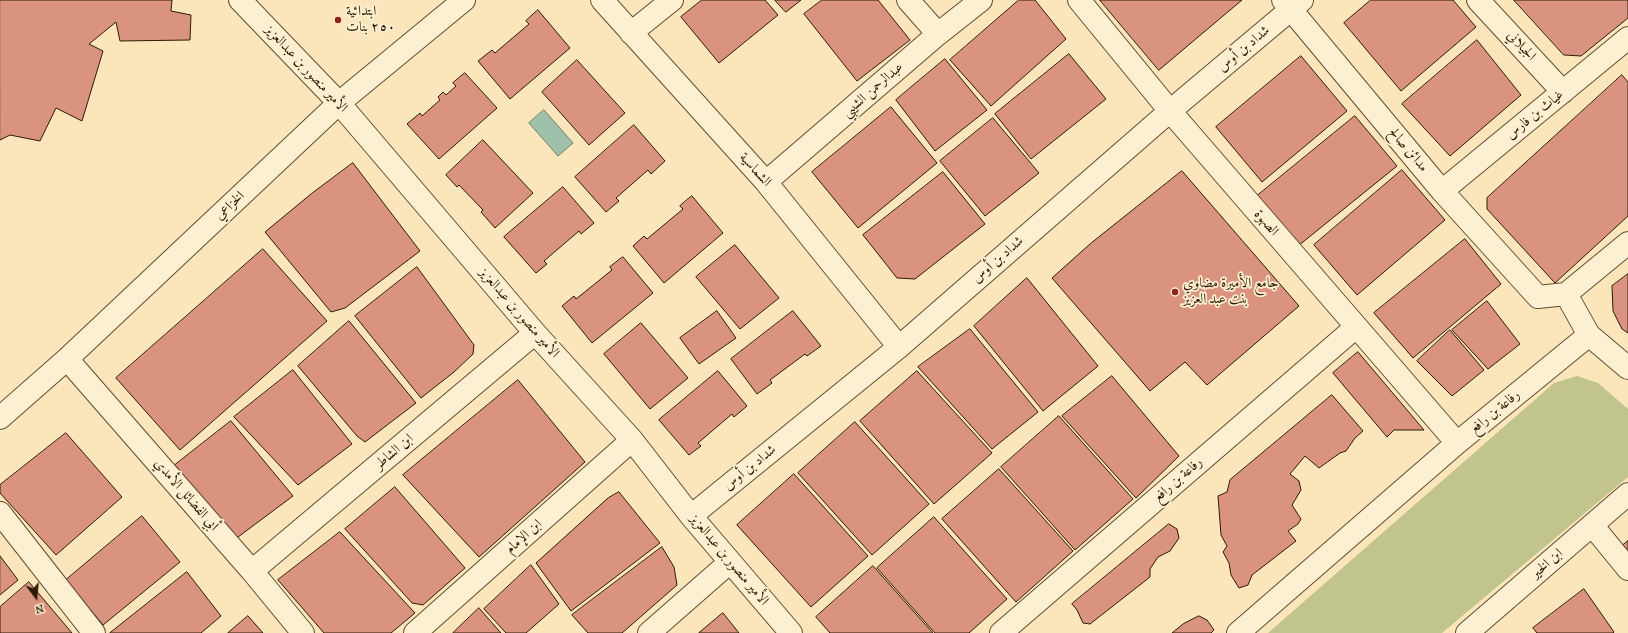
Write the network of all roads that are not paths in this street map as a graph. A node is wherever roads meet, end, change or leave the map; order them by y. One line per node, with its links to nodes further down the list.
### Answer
1 (240, 0): 14 (street, الأمير منصور بن عبدالعزيز)
2 (464, 0): 14 (street, الخزاعي)
3 (602, 0): 10 (street, الشماسية)
4 (672, 0): 10 (street)
5 (908, 0): 11 (street)
6 (981, 0): 11 (street, عبدالرحمن الشيبي)
7 (1079, 0): 15 (street, الصهوة)
8 (1478, 0): 13 (street, الجيلاني)
9 (1292, 3): 15 (street, شداد بن أوس); 17 (street, مدائن صالح)
10 (631, 33): 16 (street, الشماسية)
11 (938, 34): 16 (street, عبدالرحمن الشيبي)
12 (1628, 38): 13 (street, غياث بن فارس)
13 (1563, 92): 17 (street, غياث بن فارس)
14 (339, 104): 21 (street, الأمير منصور بن عبدالعزيز); 24 (street, الخزاعي)
15 (1170, 111): 20 (street, الصهوة); 23 (street, شداد بن أوس)
16 (766, 182): 23 (street, الشماسية)
17 (1442, 190): 19 (street, مدائن صالح)
18 (1628, 243): 19 (street)
19 (1566, 294): 22 (street)
20 (1356, 327): 28 (street, الصهوة); 41 (street, رفاعة بن رافع)
21 (535, 333): 27 (street, الأمير منصور بن عبدالعزيز); 35 (street, ابن الشاطر)
22 (1590, 335): 25 (street); 28 (street, رفاعة بن رافع)
23 (899, 347): 31 (street, شداد بن أوس)
24 (66, 359): 26 (street, الخزاعي); 35 (street, أبي الفضائل الأمدي)
25 (1628, 368)
26 (0, 418)
27 (632, 440): 31 (street, الأمير منصور بن عبدالعزيز); 38 (street, ابن الإمام)
28 (1457, 443): 42 (street, رفاعة بن رافع)
29 (1628, 494): 32 (street, ابن الخير)
30 (0, 513): 36 (street)
31 (691, 516): 33 (street, الأمير منصور بن عبدالعزيز)
32 (1592, 525): 34 (street); 43 (street, ابن الخير)
33 (730, 562): 39 (street); 40 (street, الأمير منصور بن عبدالعزيز)
34 (1628, 569)
35 (252, 571): 37 (street, أبي الفضائل الأمدي)
36 (94, 633)
37 (303, 633)
38 (415, 633)
39 (649, 633)
40 (791, 633)
41 (1001, 633)
42 (1238, 633)
43 (1467, 633)

